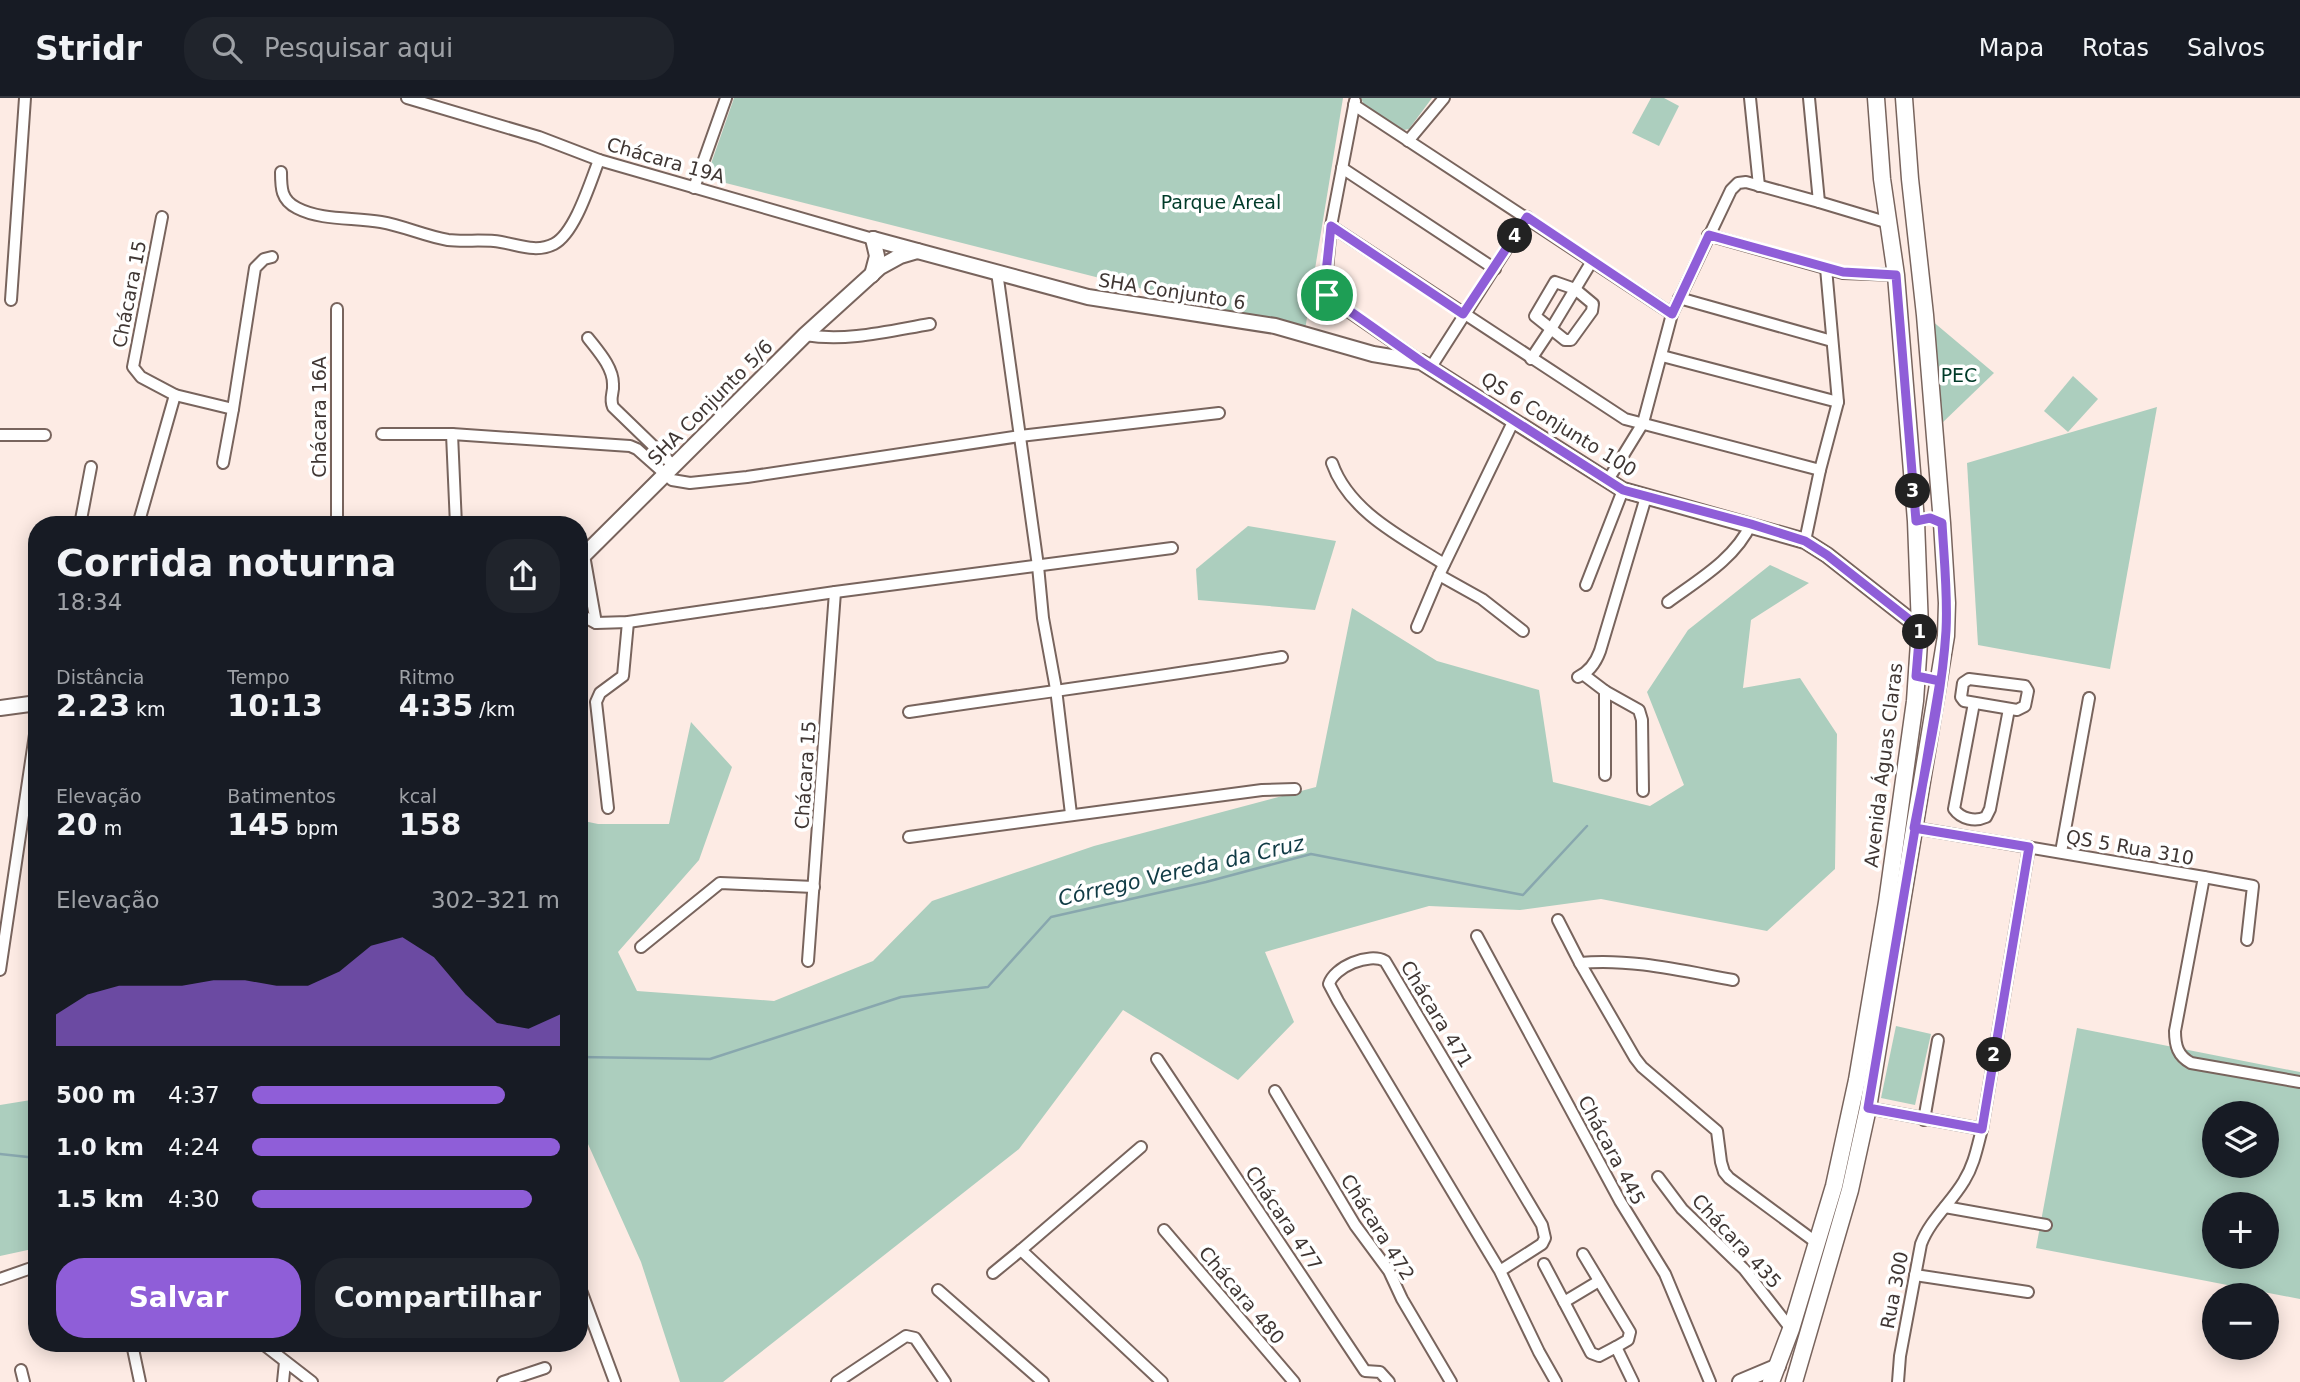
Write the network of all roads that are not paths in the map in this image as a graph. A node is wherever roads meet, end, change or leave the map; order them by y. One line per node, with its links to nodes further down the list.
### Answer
1 (24, 98): 37 (street)
2 (407, 98): 13 (street, Chácara 19A)
3 (726, 98): 19 (street)
4 (1444, 98): 12 (street)
5 (1750, 98): 18 (street)
6 (1809, 98): 20 (street)
7 (1876, 98): 11 (main road, Avenida Águas Claras)
8 (1904, 98): 10 (main road, Avenida Águas Claras)
9 (1354, 102): 12 (street); 14 (street)
10 (1907, 129): 11 (main road); 17 (main road, Avenida Águas Claras)
11 (1879, 130): 16 (main road, Avenida Águas Claras)
12 (1408, 141): 22 (street)
13 (598, 160): 15 (street); 19 (street, Chácara 19A)
14 (1342, 168): 24 (street); 31 (street)
15 (281, 172)
16 (1882, 178): 17 (main road); 23 (main road, Avenida Águas Claras)
17 (1910, 179): 73 (main road, Avenida Águas Claras)
18 (1759, 186): 20 (street); 25 (street)
19 (694, 188): 26 (street, Chácara 19A)
20 (1819, 202): 23 (street)
21 (162, 217): 49 (street, Chácara 15)
22 (1527, 217): 29 (street); 31 (street)
23 (1889, 223): 34 (main road, Avenida Águas Claras)
24 (1331, 226): 39 (street); 48 (street)
25 (1709, 235): 30 (street); 36 (street)
26 (873, 239): 27 (street, Chácara 19A); 33 (street)
27 (917, 251): 32 (street, SHA Conjunto 6); 33 (street, SHA Conjunto 5/6)
28 (272, 257): 51 (street)
29 (1592, 261): 35 (street); 40 (street)
30 (1826, 268): 34 (street); 45 (street)
31 (1495, 269): 39 (street)
32 (997, 272): 48 (street, SHA Conjunto 6); 59 (street)
33 (872, 275): 43 (street, SHA Conjunto 5/6)
34 (1896, 275): 72 (main road, Avenida Águas Claras)
35 (1575, 289): 42 (street); 42 (street); 42 (street)
36 (1679, 298): 40 (street); 45 (street)
37 (11, 299)
38 (337, 309): 70 (street, Chácara 16A)
39 (1463, 314): 47 (street); 48 (street)
40 (1672, 314): 46 (street)
41 (930, 324): 43 (street)
42 (1551, 329): 47 (street)
43 (805, 335): 63 (street, SHA Conjunto 5/6)
44 (588, 338): 63 (street)
45 (1832, 341): 50 (street)
46 (1662, 356): 50 (street); 54 (street)
47 (1531, 359): 54 (street)
48 (1426, 365): 53 (street, QS 6 Conjunto 100)
49 (175, 395): 51 (street, Chácara 15); 69 (street)
50 (1838, 402): 64 (street)
51 (233, 409): 60 (street)
52 (1219, 413): 59 (street)
53 (1514, 421): 65 (street, QS 6 Conjunto 100); 79 (street)
54 (1643, 424): 64 (street); 65 (street)
55 (382, 434): 56 (street)
56 (452, 434): 63 (street); 71 (street)
57 (0, 435): 58 (street)
58 (45, 435)
59 (1020, 436): 63 (street); 78 (street)
60 (223, 463)
61 (1332, 463): 79 (street)
62 (91, 467): 68 (street)
63 (669, 470): 77 (street, SHA Conjunto 5/6)
64 (1820, 470): 75 (street)
65 (1608, 480): 66 (street, QS 6 Conjunto 100)
66 (1623, 490): 67 (street, QS 6 Conjunto 100); 80 (street)
67 (1646, 497): 74 (street, QS 6 Conjunto 100); 95 (street)
68 (82, 516)
69 (141, 516)
70 (337, 516)
71 (456, 516)
72 (1916, 521): 73 (main road); 85 (main road, Avenida Águas Claras)
73 (1942, 523): 93 (main road, Avenida Águas Claras)
74 (1751, 524): 75 (street, QS 6 Conjunto 100); 83 (street)
75 (1805, 541): 85 (street, QS 6 Conjunto 100)
76 (1172, 548): 78 (street)
77 (588, 551)
78 (1038, 566): 82 (street); 94 (street)
79 (1441, 569): 89 (street); 90 (street)
80 (1586, 584)
81 (588, 585): 88 (street)
82 (835, 592): 87 (street); 115 (street, Chácara 15)
83 (1668, 602)
84 (588, 615): 88 (street)
85 (1914, 618): 92 (main road, Avenida Águas Claras)
86 (588, 619): 88 (street)
87 (628, 622): 88 (street); 106 (street)
88 (596, 623)
89 (1417, 627)
90 (1523, 631)
91 (1282, 657): 94 (street)
92 (1916, 676): 93 (main road); 133 (main road, Avenida Águas Claras)
93 (1940, 681): 109 (main road, Avenida Águas Claras)
94 (1056, 689): 101 (street); 107 (street)
95 (1605, 691): 102 (street); 105 (street)
96 (2089, 698): 113 (street)
97 (1974, 703): 100 (street); 100 (street); 108 (street)
98 (28, 704): 99 (street)
99 (0, 708)
100 (2009, 709): 108 (street)
101 (909, 712)
102 (1605, 775)
103 (28, 782): 122 (street)
104 (1295, 789): 107 (street)
105 (1643, 791)
106 (608, 808)
107 (1071, 814): 110 (street)
108 (1972, 819): 111 (street)
109 (1914, 828): 111 (street, QS 5 Rua 310); 128 (main road, Avenida Águas Claras)
110 (909, 837)
111 (1969, 837): 112 (street, QS 5 Rua 310)
112 (2029, 847): 113 (street, QS 5 Rua 310); 130 (street, Rua 300)
113 (2061, 852): 114 (street, QS 5 Rua 310)
114 (2204, 877): 118 (street); 126 (street, QS 5 Rua 310)
115 (814, 887): 119 (street); 120 (street, Chácara 15)
116 (1558, 920): 121 (street)
117 (1478, 936): 174 (street, Chácara 445)
118 (2247, 940)
119 (641, 947)
120 (808, 961)
121 (1580, 963): 123 (street); 137 (street)
122 (0, 970)
123 (1732, 980)
124 (1938, 1040): 129 (street)
125 (1157, 1059): 170 (street, Chácara 477)
126 (2300, 1082)
127 (1275, 1091): 171 (street, Chácara 472)
128 (1868, 1108): 129 (street); 133 (main road, Avenida Águas Claras)
129 (1924, 1120): 130 (street)
130 (1982, 1129): 134 (street, Rua 300)
131 (1141, 1147): 138 (street)
132 (1658, 1177): 151 (street, Chácara 435)
133 (1842, 1188): 137 (main road, Avenida Águas Claras); 177 (main road, Avenida Águas Claras)
134 (1945, 1207): 135 (street); 144 (street, Rua 300)
135 (2046, 1225)
136 (1164, 1230): 169 (street, Chácara 480)
137 (1817, 1243): 151 (main road, Avenida Águas Claras)
138 (1021, 1250): 142 (street); 168 (street)
139 (1583, 1254): 146 (street)
140 (1544, 1264): 149 (street)
141 (28, 1269): 145 (street)
142 (993, 1272)
143 (1500, 1272): 143 (street, Chácara 471); 172 (street, Chácara 471)
144 (1915, 1275): 148 (street); 178 (street, Rua 300)
145 (0, 1279)
146 (1599, 1281): 149 (street); 152 (street)
147 (938, 1290): 167 (street)
148 (2028, 1292)
149 (1564, 1302): 152 (street)
150 (588, 1309): 164 (street)
151 (1791, 1329): 156 (main road, Avenida Águas Claras)
152 (1616, 1347): 173 (street)
153 (133, 1352): 160 (street)
154 (276, 1352): 155 (street)
155 (285, 1362): 161 (street); 162 (street)
156 (1778, 1366): 175 (street); 176 (main road, Avenida Águas Claras); 177 (main road)
157 (545, 1368): 163 (street)
158 (21, 1370): 159 (street)
159 (24, 1382)
160 (139, 1382)
161 (284, 1382)
162 (312, 1382)
163 (503, 1382)
164 (615, 1382)
165 (837, 1382): 166 (street)
166 (945, 1382)
167 (1043, 1382)
168 (1162, 1382)
169 (1294, 1382)
170 (1389, 1382)
171 (1451, 1382)
172 (1556, 1382)
173 (1633, 1382)
174 (1710, 1382)
175 (1740, 1382)
176 (1771, 1382)
177 (1793, 1382)
178 (1898, 1382)

